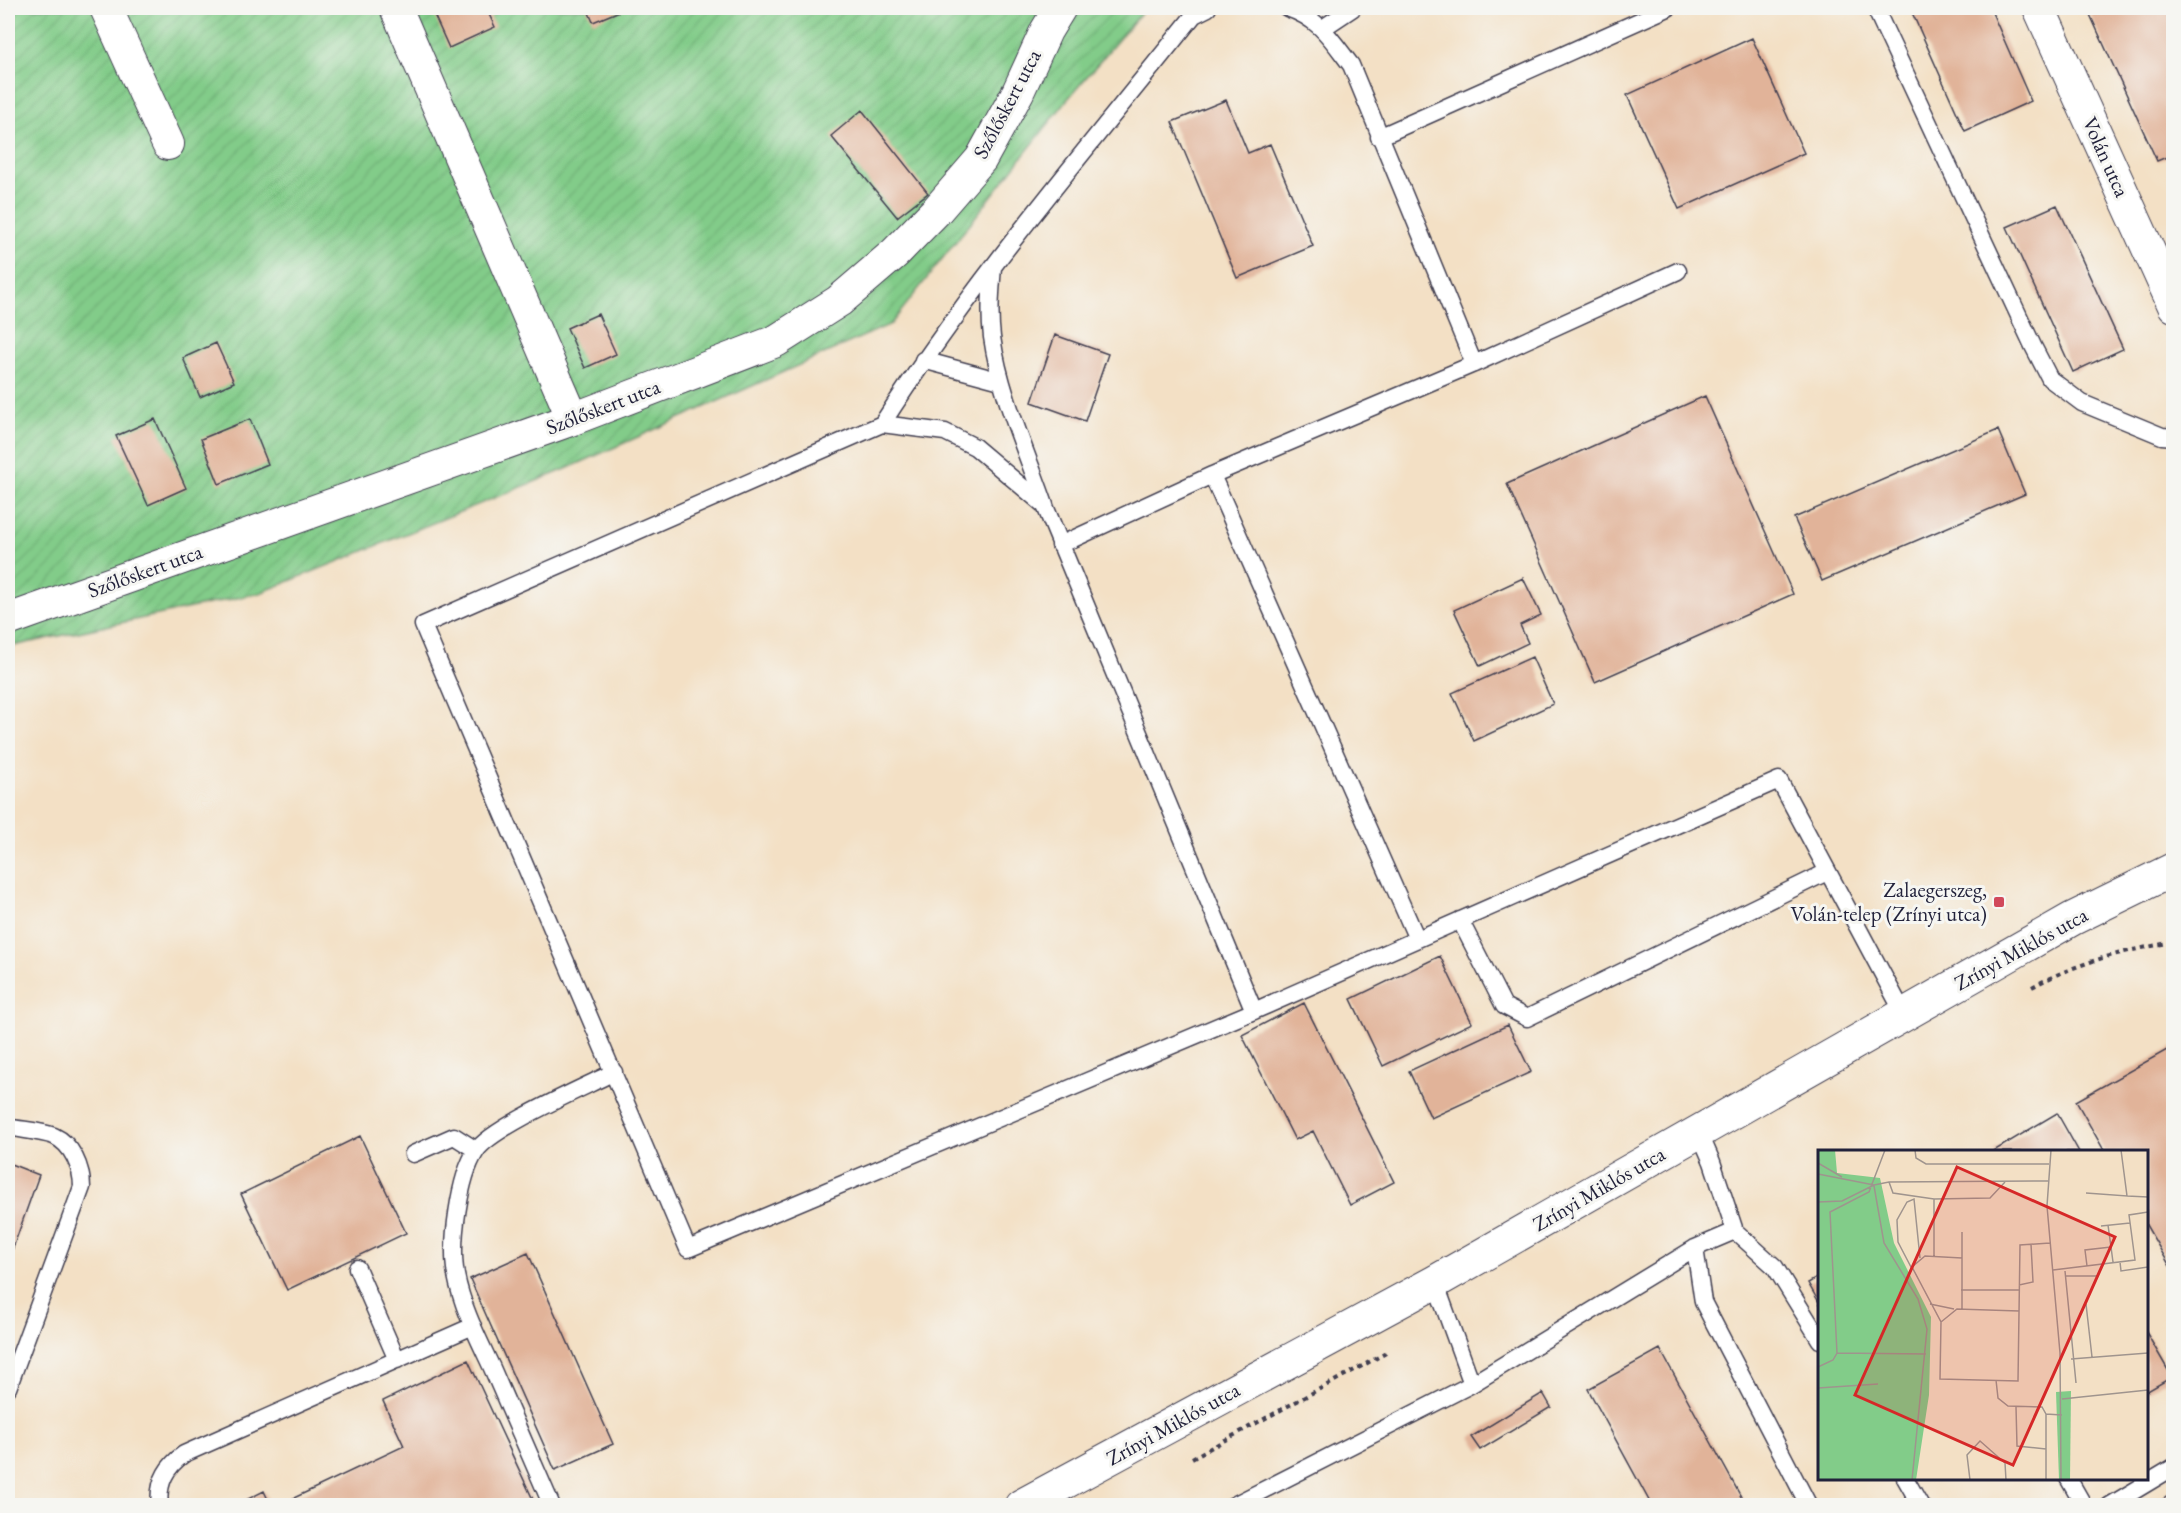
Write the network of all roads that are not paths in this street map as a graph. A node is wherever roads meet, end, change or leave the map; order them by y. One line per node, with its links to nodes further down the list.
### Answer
1 (106, 8): 12 (street)
2 (396, 8): 19 (street)
3 (1060, 8): 19 (street, Szőlőskert utca)
4 (1287, 8): 10 (lane)
5 (1353, 8): 10 (lane)
6 (1668, 8): 11 (lane)
7 (1875, 8): 21 (lane)
8 (2039, 8): 15 (street, Volán utca)
9 (1201, 10): 13 (lane)
10 (1323, 28): 11 (lane)
11 (1379, 137): 17 (lane)
12 (168, 144)
13 (993, 266): 16 (lane); 18 (lane)
14 (1678, 271): 17 (lane)
15 (2174, 306)
16 (923, 360): 18 (lane); 20 (lane)
17 (1474, 364): 22 (lane)
18 (1001, 381): 23 (lane)
19 (573, 419): 25 (street, Szőlőskert utca)
20 (882, 424): 23 (lane); 32 (lane)
21 (2174, 437)
22 (1212, 475): 24 (lane); 29 (lane)
23 (1046, 506): 24 (lane)
24 (1060, 545): 30 (lane)
25 (8, 620)
26 (2174, 869): 31 (main road, Zrínyi Miklós utca)
27 (1827, 872): 28 (lane); 28 (lane); 31 (lane)
28 (1460, 920): 29 (lane)
29 (1417, 939): 30 (lane)
30 (1254, 1011): 32 (lane)
31 (1905, 1014): 34 (main road, Zrínyi Miklós utca)
32 (614, 1072): 35 (lane)
33 (8, 1127): 45 (lane)
34 (1699, 1132): 37 (lane); 40 (main road, Zrínyi Miklós utca)
35 (476, 1150): 36 (lane); 41 (lane)
36 (413, 1154)
37 (1735, 1231): 38 (lane); 42 (lane)
38 (1695, 1248): 44 (lane); 53 (lane)
39 (357, 1268): 43 (lane)
40 (1435, 1282): 44 (lane); 51 (main road, Zrínyi Miklós utca)
41 (473, 1326): 43 (lane); 50 (lane)
42 (1818, 1337)
43 (397, 1360): 49 (lane)
44 (1472, 1384): 52 (lane)
45 (8, 1388)
46 (2174, 1467): 56 (lane)
47 (1906, 1480): 54 (lane)
48 (2069, 1480): 55 (lane)
49 (160, 1506)
50 (552, 1506)
51 (1021, 1506)
52 (1232, 1506)
53 (1809, 1506)
54 (1921, 1506)
55 (2084, 1506)
56 (2109, 1506)

